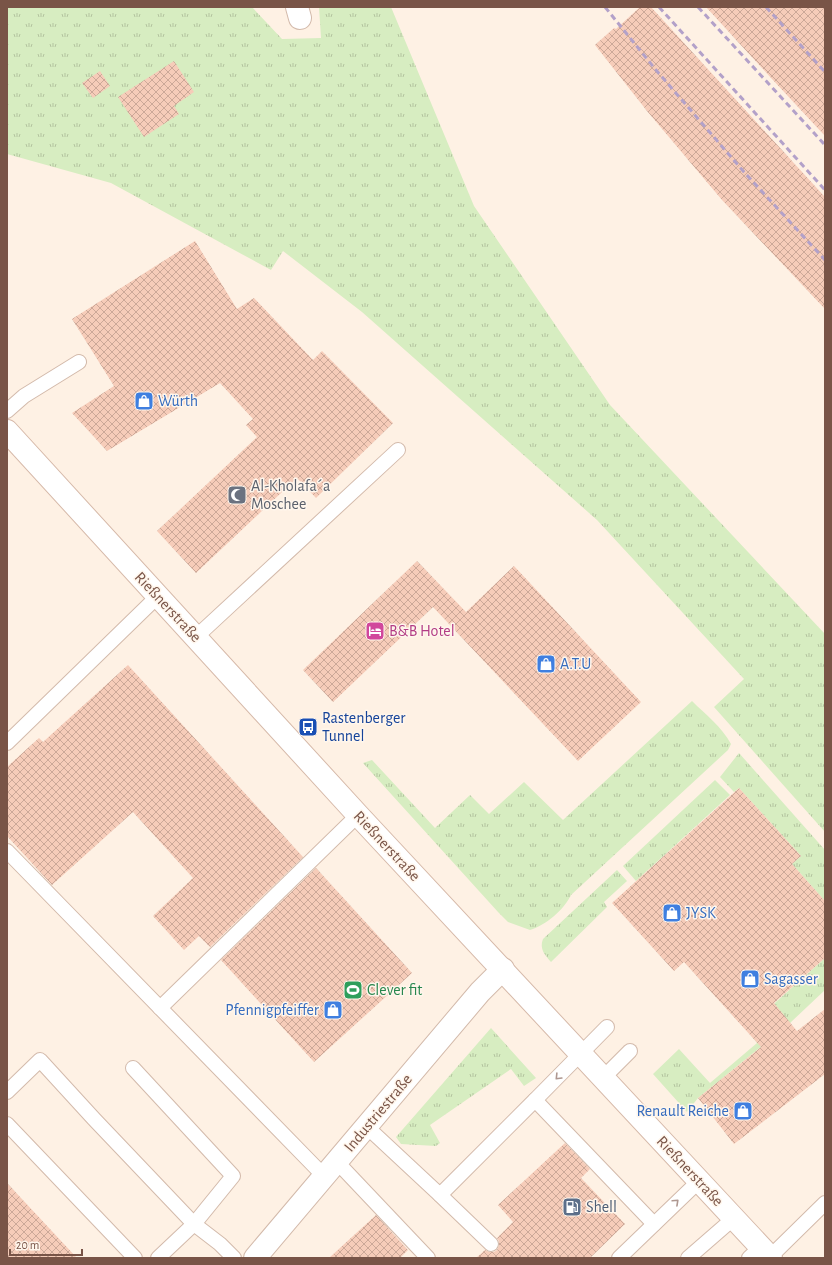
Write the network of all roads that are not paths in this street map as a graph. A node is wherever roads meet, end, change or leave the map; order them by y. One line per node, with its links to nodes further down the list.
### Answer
1 (79, 362): 2 (lane)
2 (7, 411)
3 (7, 431): 5 (street, Rießnerstraße)
4 (398, 450): 6 (lane)
5 (158, 596): 6 (street, Rießnerstraße); 7 (lane)
6 (196, 637): 8 (street, Rießnerstraße)
7 (7, 743)
8 (358, 815): 10 (street, Rießnerstraße); 11 (lane)
9 (7, 851): 11 (lane)
10 (503, 969): 14 (street, Rießnerstraße); 20 (street, Industriestraße)
11 (160, 1008): 21 (lane)
12 (607, 1027): 14 (lane)
13 (630, 1051): 16 (lane)
14 (580, 1053): 16 (street, Rießnerstraße); 18 (lane, one-way to 18)
15 (132, 1068): 26 (lane)
16 (603, 1078): 22 (street, Rießnerstraße)
17 (7, 1092): 26 (lane)
18 (535, 1100): 23 (lane); 27 (lane)
19 (7, 1124): 31 (lane)
20 (367, 1127): 21 (street, Industriestraße); 23 (lane)
21 (330, 1169): 29 (street, Industriestraße); 34 (lane)
22 (699, 1181): 25 (street, Rießnerstraße); 27 (lane, one-way to 22)
23 (440, 1195): 28 (lane)
24 (825, 1203): 30 (lane)
25 (734, 1218): 30 (street, Rießnerstraße); 36 (lane)
26 (194, 1224): 32 (lane); 33 (lane)
27 (654, 1224): 35 (lane)
28 (491, 1244)
29 (263, 1255)
30 (763, 1255)
31 (135, 1258)
32 (158, 1258)
33 (234, 1258)
34 (428, 1258)
35 (619, 1258)
36 (688, 1258)

